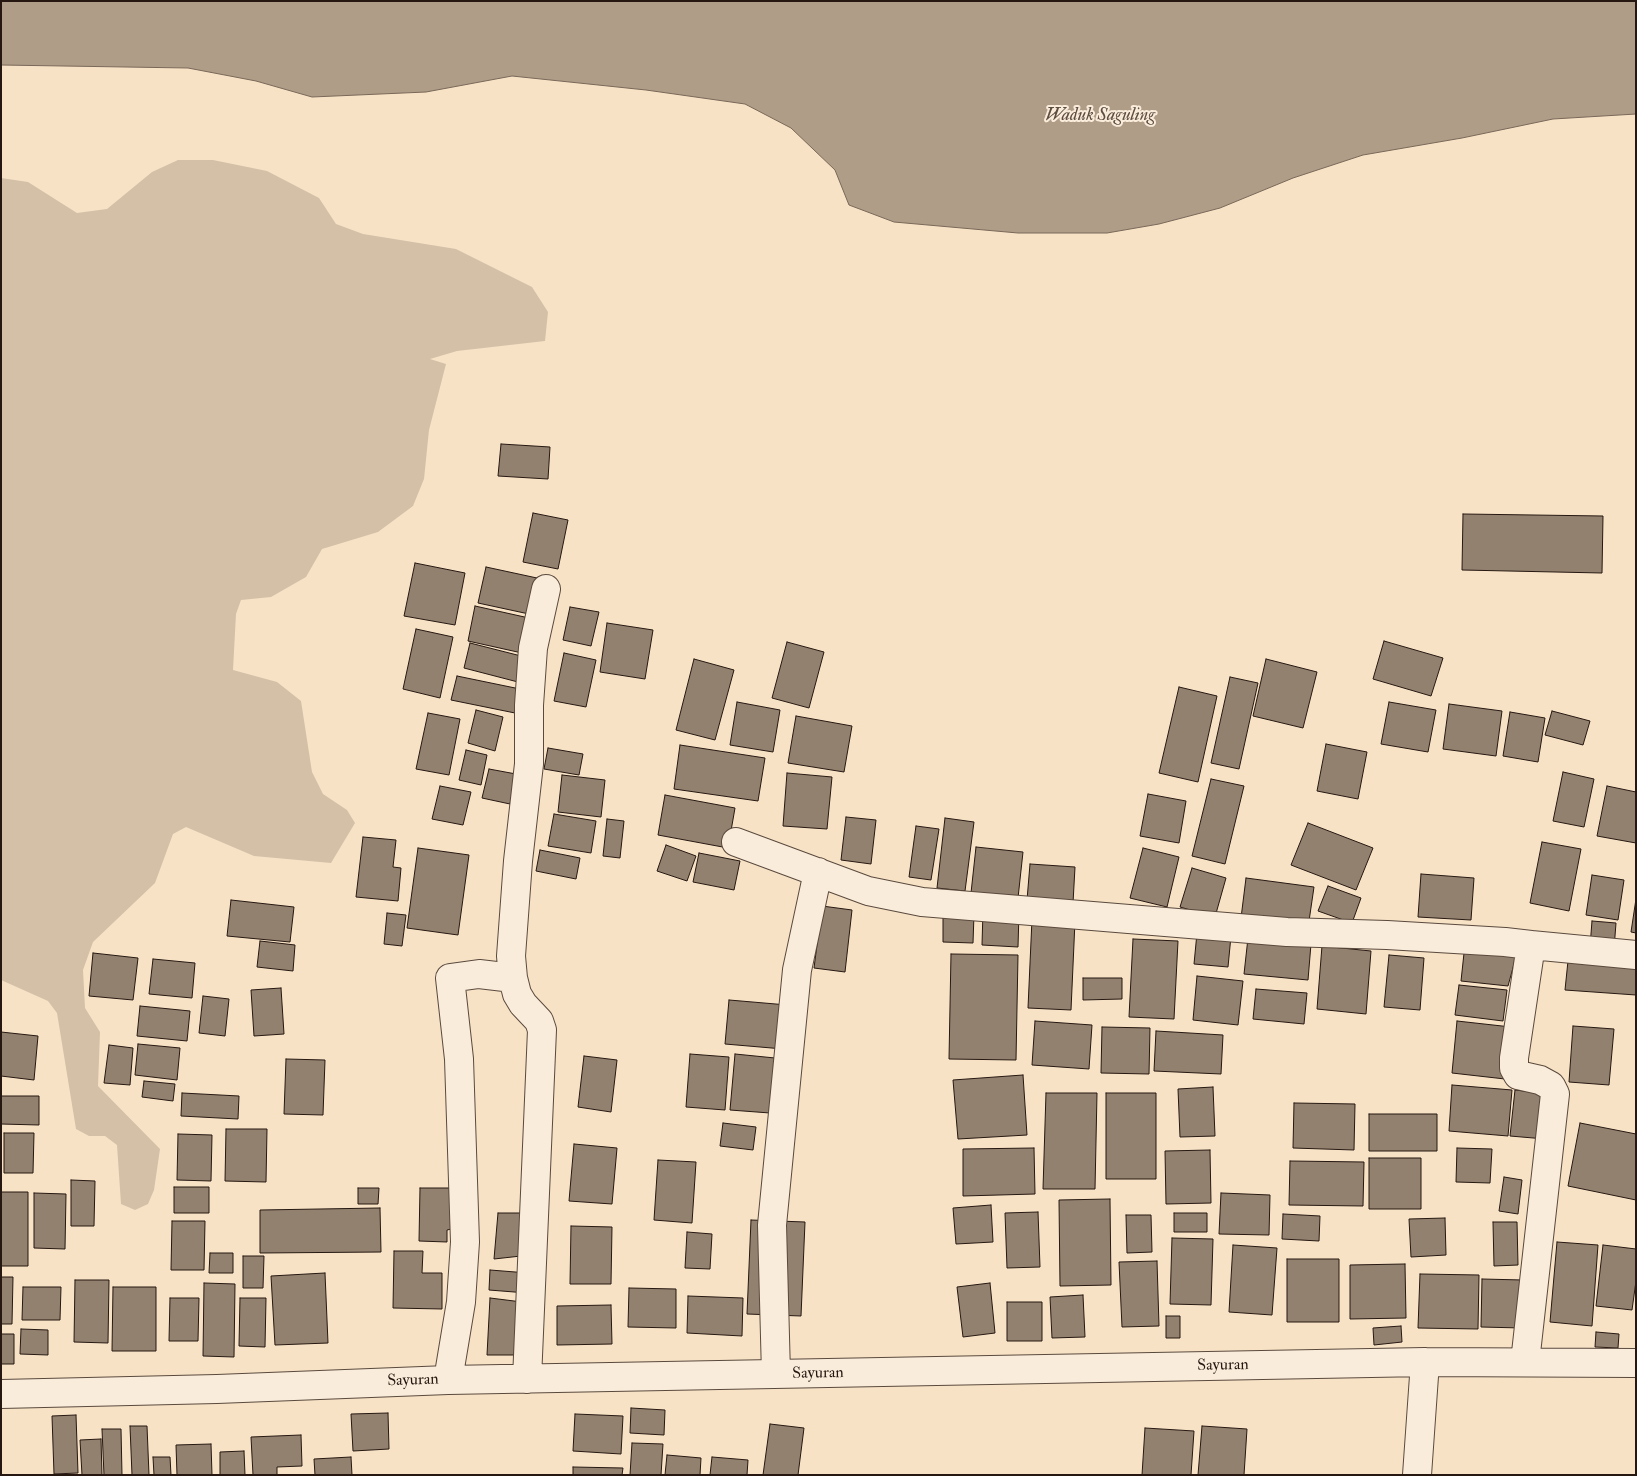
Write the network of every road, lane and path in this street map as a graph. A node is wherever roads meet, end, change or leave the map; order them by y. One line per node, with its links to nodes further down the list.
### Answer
1 (546, 589): 6 (street)
2 (736, 842): 3 (street)
3 (818, 872): 4 (street); 10 (street)
4 (1531, 945): 5 (street); 8 (street)
5 (1636, 955)
6 (513, 978): 11 (street); 12 (street)
7 (1426, 1362): 8 (street, Sayuran); 10 (street, Sayuran); 14 (street)
8 (1525, 1362): 9 (street, Sayuran)
9 (1636, 1363)
10 (776, 1374): 11 (street, Sayuran)
11 (527, 1379): 12 (street, Sayuran)
12 (448, 1380): 13 (street, Sayuran)
13 (1, 1394)
14 (1417, 1475)

